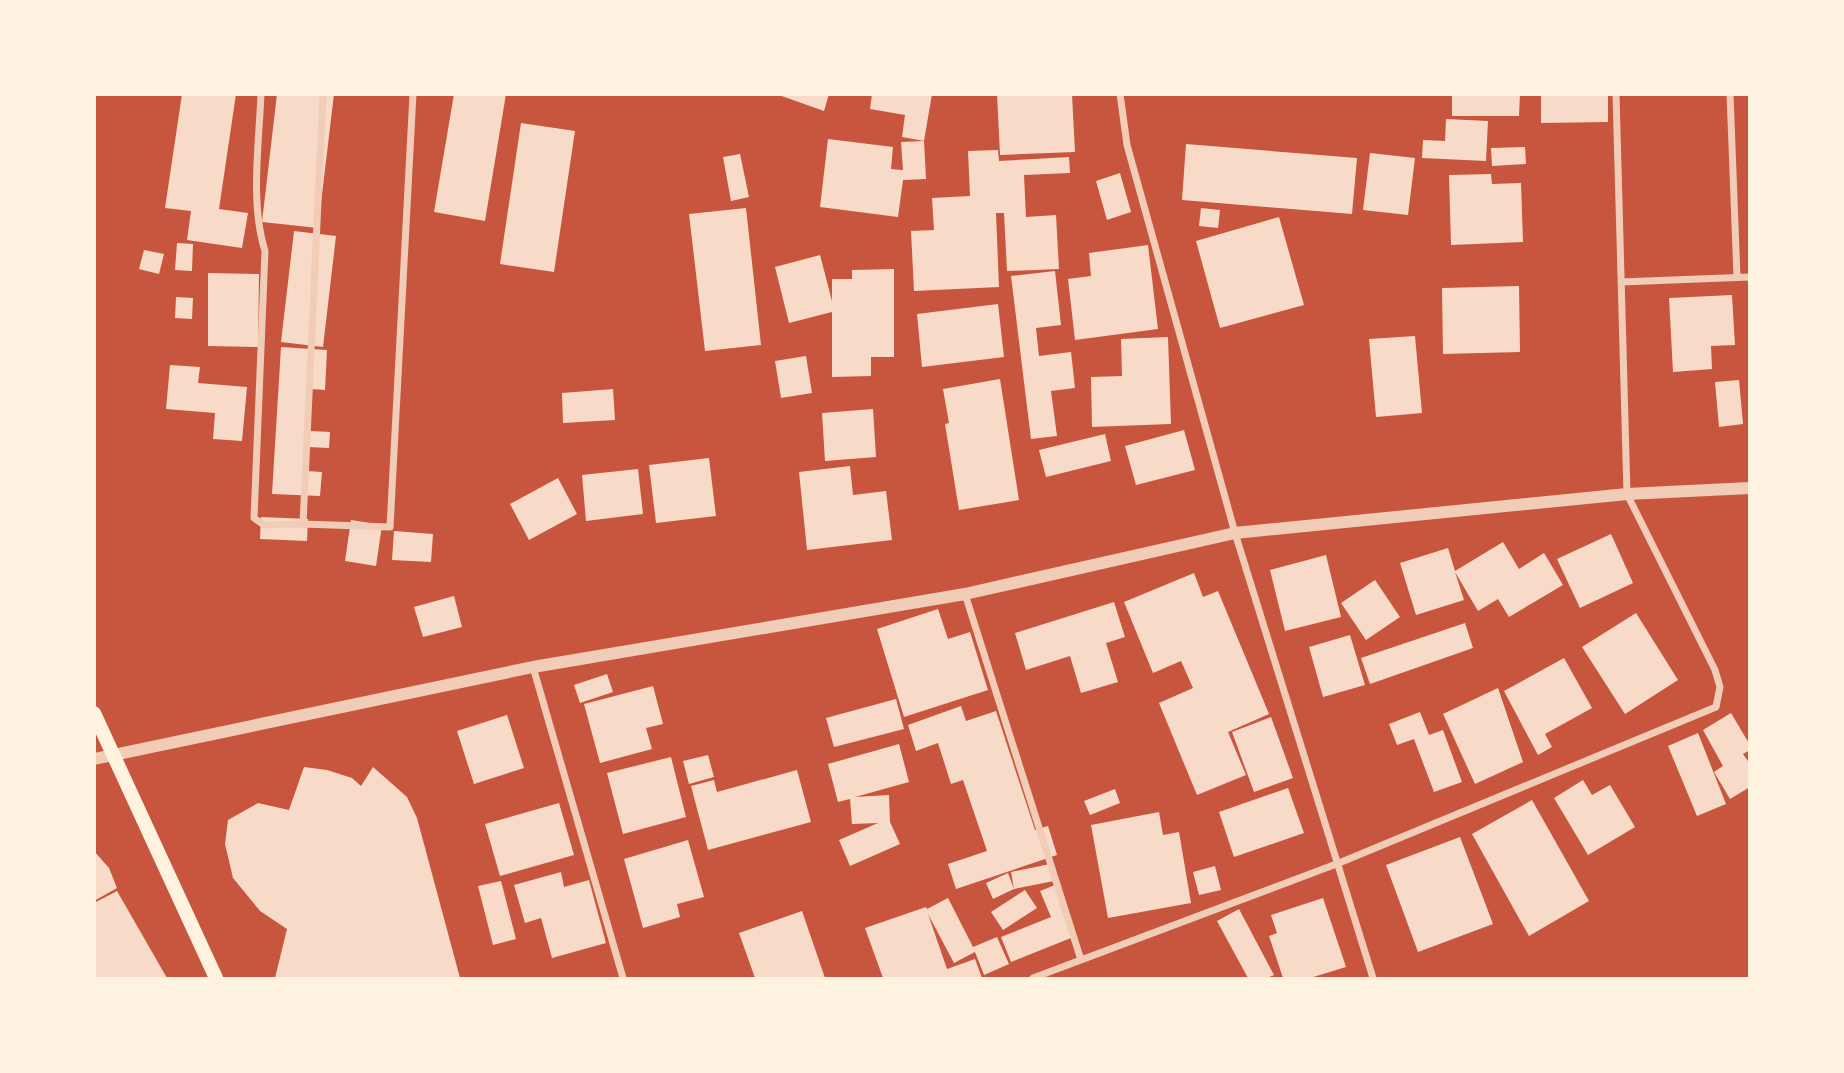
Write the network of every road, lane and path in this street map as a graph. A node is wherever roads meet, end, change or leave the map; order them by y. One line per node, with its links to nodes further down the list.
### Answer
1 (261, 94): 12 (street)
2 (323, 94): 12 (street)
3 (413, 94): 12 (street)
4 (1120, 94): 13 (street)
5 (1616, 94): 9 (street)
6 (1730, 94): 8 (street)
7 (1749, 277): 8 (street)
8 (1737, 278): 9 (street)
9 (1621, 282): 11 (street)
10 (1749, 488): 11 (street)
11 (1627, 494): 13 (street); 19 (street)
12 (303, 524)
13 (1235, 533): 14 (street); 19 (street)
14 (965, 594): 15 (street); 20 (street)
15 (533, 667): 17 (street); 22 (street)
16 (94, 713): 17 (main road)
17 (112, 754): 18 (street); 21 (main road)
18 (94, 759)
19 (1339, 863): 20 (street); 24 (street)
20 (1082, 960): 23 (street)
21 (216, 978)
22 (622, 978)
23 (1032, 978)
24 (1373, 978)

